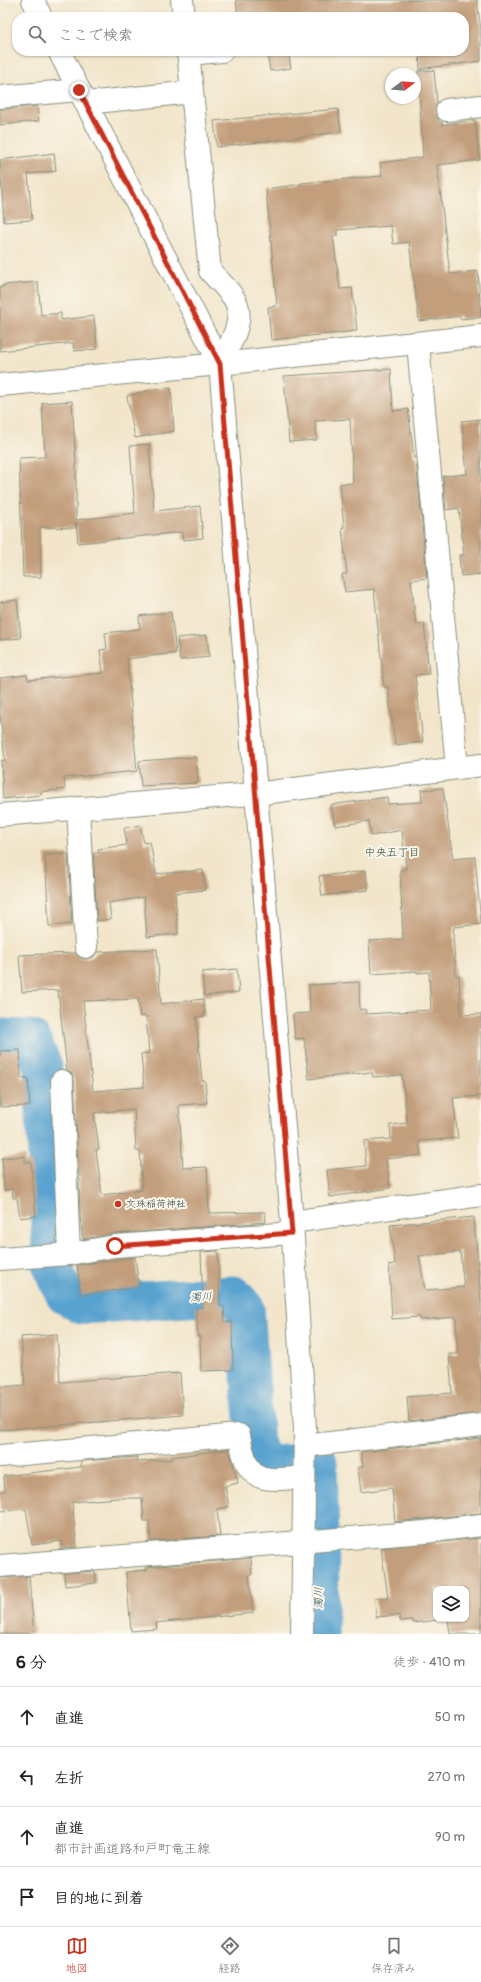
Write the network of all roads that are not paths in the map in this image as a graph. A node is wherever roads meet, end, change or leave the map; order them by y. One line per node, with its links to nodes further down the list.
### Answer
1 (33, 0): 3 (street)
2 (182, 0): 4 (street)
3 (39, 12)
4 (183, 12)
5 (62, 56): 8 (street)
6 (188, 56): 7 (street)
7 (192, 92): 8 (street); 14 (street)
8 (82, 96): 9 (street); 14 (street)
9 (0, 97)
10 (481, 106): 11 (street)
11 (447, 110)
12 (481, 336): 13 (street)
13 (418, 344): 14 (street); 17 (street)
14 (220, 364): 15 (street); 18 (street)
15 (0, 385)
16 (481, 765): 17 (street)
17 (457, 768): 18 (street)
18 (256, 794): 19 (street); 24 (street)
19 (78, 808): 20 (street); 21 (street)
20 (0, 815)
21 (86, 947)
22 (62, 1081): 25 (street)
23 (481, 1195): 24 (street)
24 (292, 1227): 25 (street); 28 (street)
25 (68, 1254): 26 (street)
26 (0, 1259)
27 (481, 1425): 28 (street)
28 (305, 1447): 30 (street)
29 (0, 1456): 30 (street)
30 (304, 1476): 32 (street)
31 (481, 1525): 32 (street)
32 (302, 1542): 33 (street); 34 (street)
33 (0, 1566)
34 (302, 1634)

